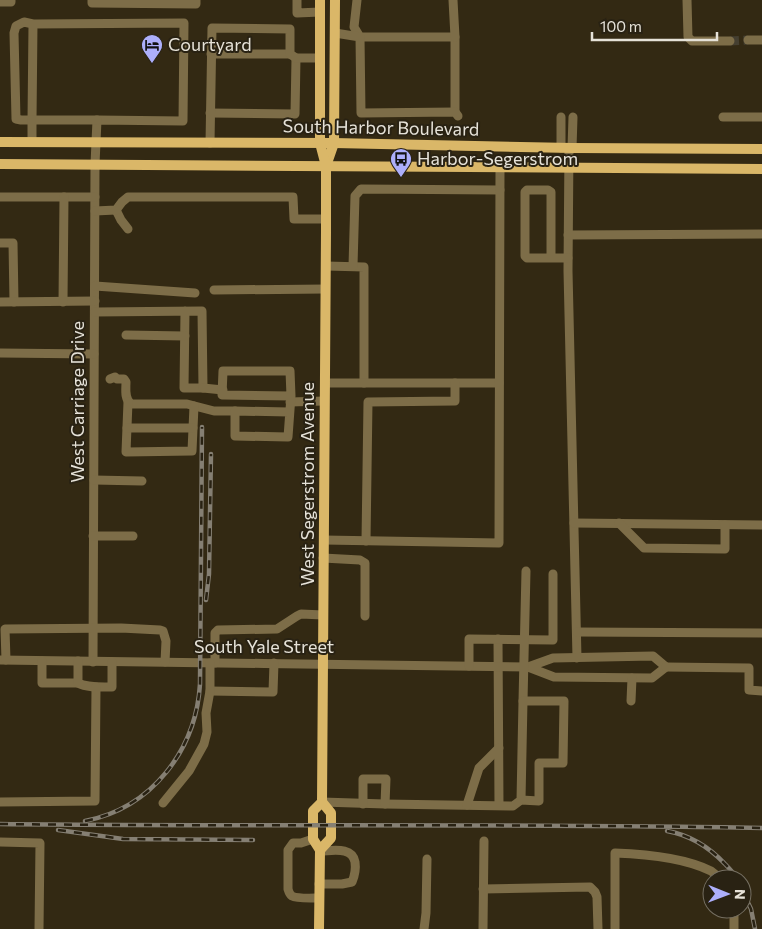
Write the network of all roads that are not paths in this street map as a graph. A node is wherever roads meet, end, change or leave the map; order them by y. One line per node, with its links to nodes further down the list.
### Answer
1 (11, 0): 10 (street)
2 (92, 0): 3 (street)
3 (196, 0)
4 (297, 0): 11 (street)
5 (320, 0): 11 (main road, West Segerstrom Avenue)
6 (335, 0): 13 (main road, West Segerstrom Avenue)
7 (357, 0): 14 (street)
8 (453, 0): 15 (street)
9 (687, 0): 18 (street)
10 (0, 2)
11 (320, 12): 21 (main road, West Segerstrom Avenue)
12 (34, 24): 27 (street); 27 (street); 28 (street)
13 (335, 33): 14 (street); 34 (main road, West Segerstrom Avenue)
14 (360, 36): 15 (street); 15 (street)
15 (455, 37)
16 (748, 40): 17 (street)
17 (762, 40)
18 (730, 41)
19 (211, 54): 20 (street); 20 (street); 22 (street)
20 (293, 56): 21 (street); 22 (street)
21 (320, 58): 33 (main road, West Segerstrom Avenue)
22 (210, 114): 32 (street)
23 (561, 117): 35 (street)
24 (573, 117): 35 (street)
25 (723, 117): 26 (street)
26 (762, 117)
27 (32, 120): 28 (street); 30 (street)
28 (97, 120): 31 (street, West Carriage Drive)
29 (0, 142): 30 (main road, South Harbor Boulevard)
30 (32, 142): 31 (main road, South Harbor Boulevard)
31 (96, 142): 32 (main road, South Harbor Boulevard); 38 (street, West Carriage Drive)
32 (210, 143): 33 (main road, South Harbor Boulevard)
33 (320, 143): 34 (main road, South Harbor Boulevard); 39 (main road, West Segerstrom Avenue)
34 (334, 143): 35 (main road, South Harbor Boulevard); 39 (main road, West Segerstrom Avenue)
35 (568, 148): 36 (main road, South Harbor Boulevard); 41 (street)
36 (762, 150)
37 (0, 164): 38 (main road)
38 (95, 164): 39 (main road); 46 (street, West Carriage Drive)
39 (326, 166): 40 (main road); 49 (main road, West Segerstrom Avenue)
40 (500, 167): 41 (main road); 43 (street)
41 (569, 168): 42 (main road); 52 (street)
42 (762, 169)
43 (500, 190): 57 (street); 76 (street)
44 (0, 197): 45 (street)
45 (64, 197): 46 (street); 65 (street)
46 (95, 197): 48 (street, West Carriage Drive)
47 (116, 210): 48 (street); 49 (street); 50 (street)
48 (95, 211): 58 (street, West Carriage Drive)
49 (326, 219): 56 (main road, West Segerstrom Avenue)
50 (128, 229)
51 (762, 234): 52 (street)
52 (568, 235): 55 (street)
53 (0, 243): 64 (street)
54 (551, 258): 54 (street); 55 (street)
55 (568, 258): 89 (street)
56 (326, 266): 57 (street); 59 (main road, West Segerstrom Avenue)
57 (353, 266): 74 (street)
58 (95, 286): 61 (street); 62 (street, West Carriage Drive)
59 (325, 289): 60 (street); 73 (main road, West Segerstrom Avenue)
60 (214, 290)
61 (195, 293)
62 (95, 301): 65 (street); 67 (street, West Carriage Drive)
63 (0, 302): 64 (street)
64 (14, 302): 65 (street)
65 (63, 302)
66 (185, 311): 67 (street); 69 (street); 77 (street)
67 (94, 312): 71 (street, West Carriage Drive)
68 (126, 335): 69 (street)
69 (185, 336): 77 (street)
70 (0, 353): 71 (street)
71 (94, 354): 72 (street, West Carriage Drive)
72 (94, 378): 81 (street); 87 (street, West Carriage Drive)
73 (325, 383): 74 (street); 80 (main road, West Segerstrom Avenue)
74 (364, 383): 75 (street)
75 (454, 383): 76 (street); 96 (street)
76 (499, 383): 96 (street)
77 (203, 388): 78 (street)
78 (222, 390): 79 (street); 79 (street)
79 (290, 399): 80 (street); 84 (street)
80 (324, 401): 95 (main road, West Segerstrom Avenue)
81 (128, 402): 82 (street); 85 (street)
82 (194, 406): 83 (street); 86 (street)
83 (235, 411): 84 (street); 84 (street)
84 (290, 412)
85 (127, 428): 86 (street); 86 (street)
86 (193, 428)
87 (94, 480): 88 (street); 93 (street, West Carriage Drive)
88 (142, 481)
89 (574, 523): 90 (street); 103 (street)
90 (619, 523): 91 (street); 91 (street)
91 (725, 525): 92 (street)
92 (762, 525)
93 (93, 536): 94 (street); 102 (street, West Carriage Drive)
94 (133, 536)
95 (324, 540): 96 (street); 97 (main road, West Segerstrom Avenue)
96 (366, 541)
97 (323, 558): 100 (main road, West Segerstrom Avenue); 101 (street)
98 (526, 571): 106 (street)
99 (553, 574): 106 (street)
100 (323, 615): 114 (street); 116 (main road, West Segerstrom Avenue)
101 (365, 616)
102 (93, 628): 108 (street); 111 (street, West Carriage Drive); 113 (street)
103 (577, 632): 104 (street); 107 (street)
104 (762, 633)
105 (498, 639): 106 (street); 117 (street); 118 (street)
106 (525, 639): 119 (street)
107 (577, 658): 119 (street); 120 (street)
108 (3, 660): 109 (street, South Yale Street)
109 (42, 661): 110 (street, South Yale Street); 122 (street)
110 (78, 661): 111 (street, South Yale Street); 122 (street)
111 (93, 662): 112 (street, South Yale Street)
112 (112, 662): 113 (street, South Yale Street); 123 (street)
113 (165, 662): 114 (street, South Yale Street)
114 (213, 663): 115 (street, South Yale Street); 124 (street)
115 (274, 663): 116 (street, South Yale Street); 124 (street)
116 (323, 663): 117 (street, South Yale Street); 131 (main road, West Segerstrom Avenue)
117 (468, 666): 118 (street, South Yale Street)
118 (498, 666): 119 (street, South Yale Street); 128 (street)
119 (526, 666): 121 (street); 126 (street)
120 (666, 667): 121 (street); 125 (street)
121 (632, 678): 127 (street)
122 (78, 683): 123 (street)
123 (96, 686): 130 (street)
124 (210, 691): 132 (street)
125 (762, 691)
126 (523, 701): 129 (street); 129 (street)
127 (631, 701)
128 (499, 748): 135 (street); 136 (street)
129 (521, 800): 136 (street)
130 (0, 802)
131 (322, 802): 133 (street); 137 (main road, West Segerstrom Avenue); 140 (main road, West Segerstrom Avenue)
132 (163, 803)
133 (363, 804): 134 (street); 134 (street)
134 (385, 804): 135 (street)
135 (467, 805): 136 (street)
136 (499, 805)
137 (313, 839): 140 (main road); 145 (street)
138 (484, 841): 144 (street)
139 (0, 842): 146 (street)
140 (320, 850): 143 (main road, West Segerstrom Avenue); 143 (street)
141 (427, 859): 148 (street)
142 (704, 869): 151 (street)
143 (320, 884): 145 (main road, West Segerstrom Avenue)
144 (483, 889): 149 (street); 150 (street)
145 (319, 898): 147 (main road, West Segerstrom Avenue)
146 (39, 929)
147 (319, 929)
148 (424, 929)
149 (483, 929)
150 (598, 929)
151 (615, 929)

